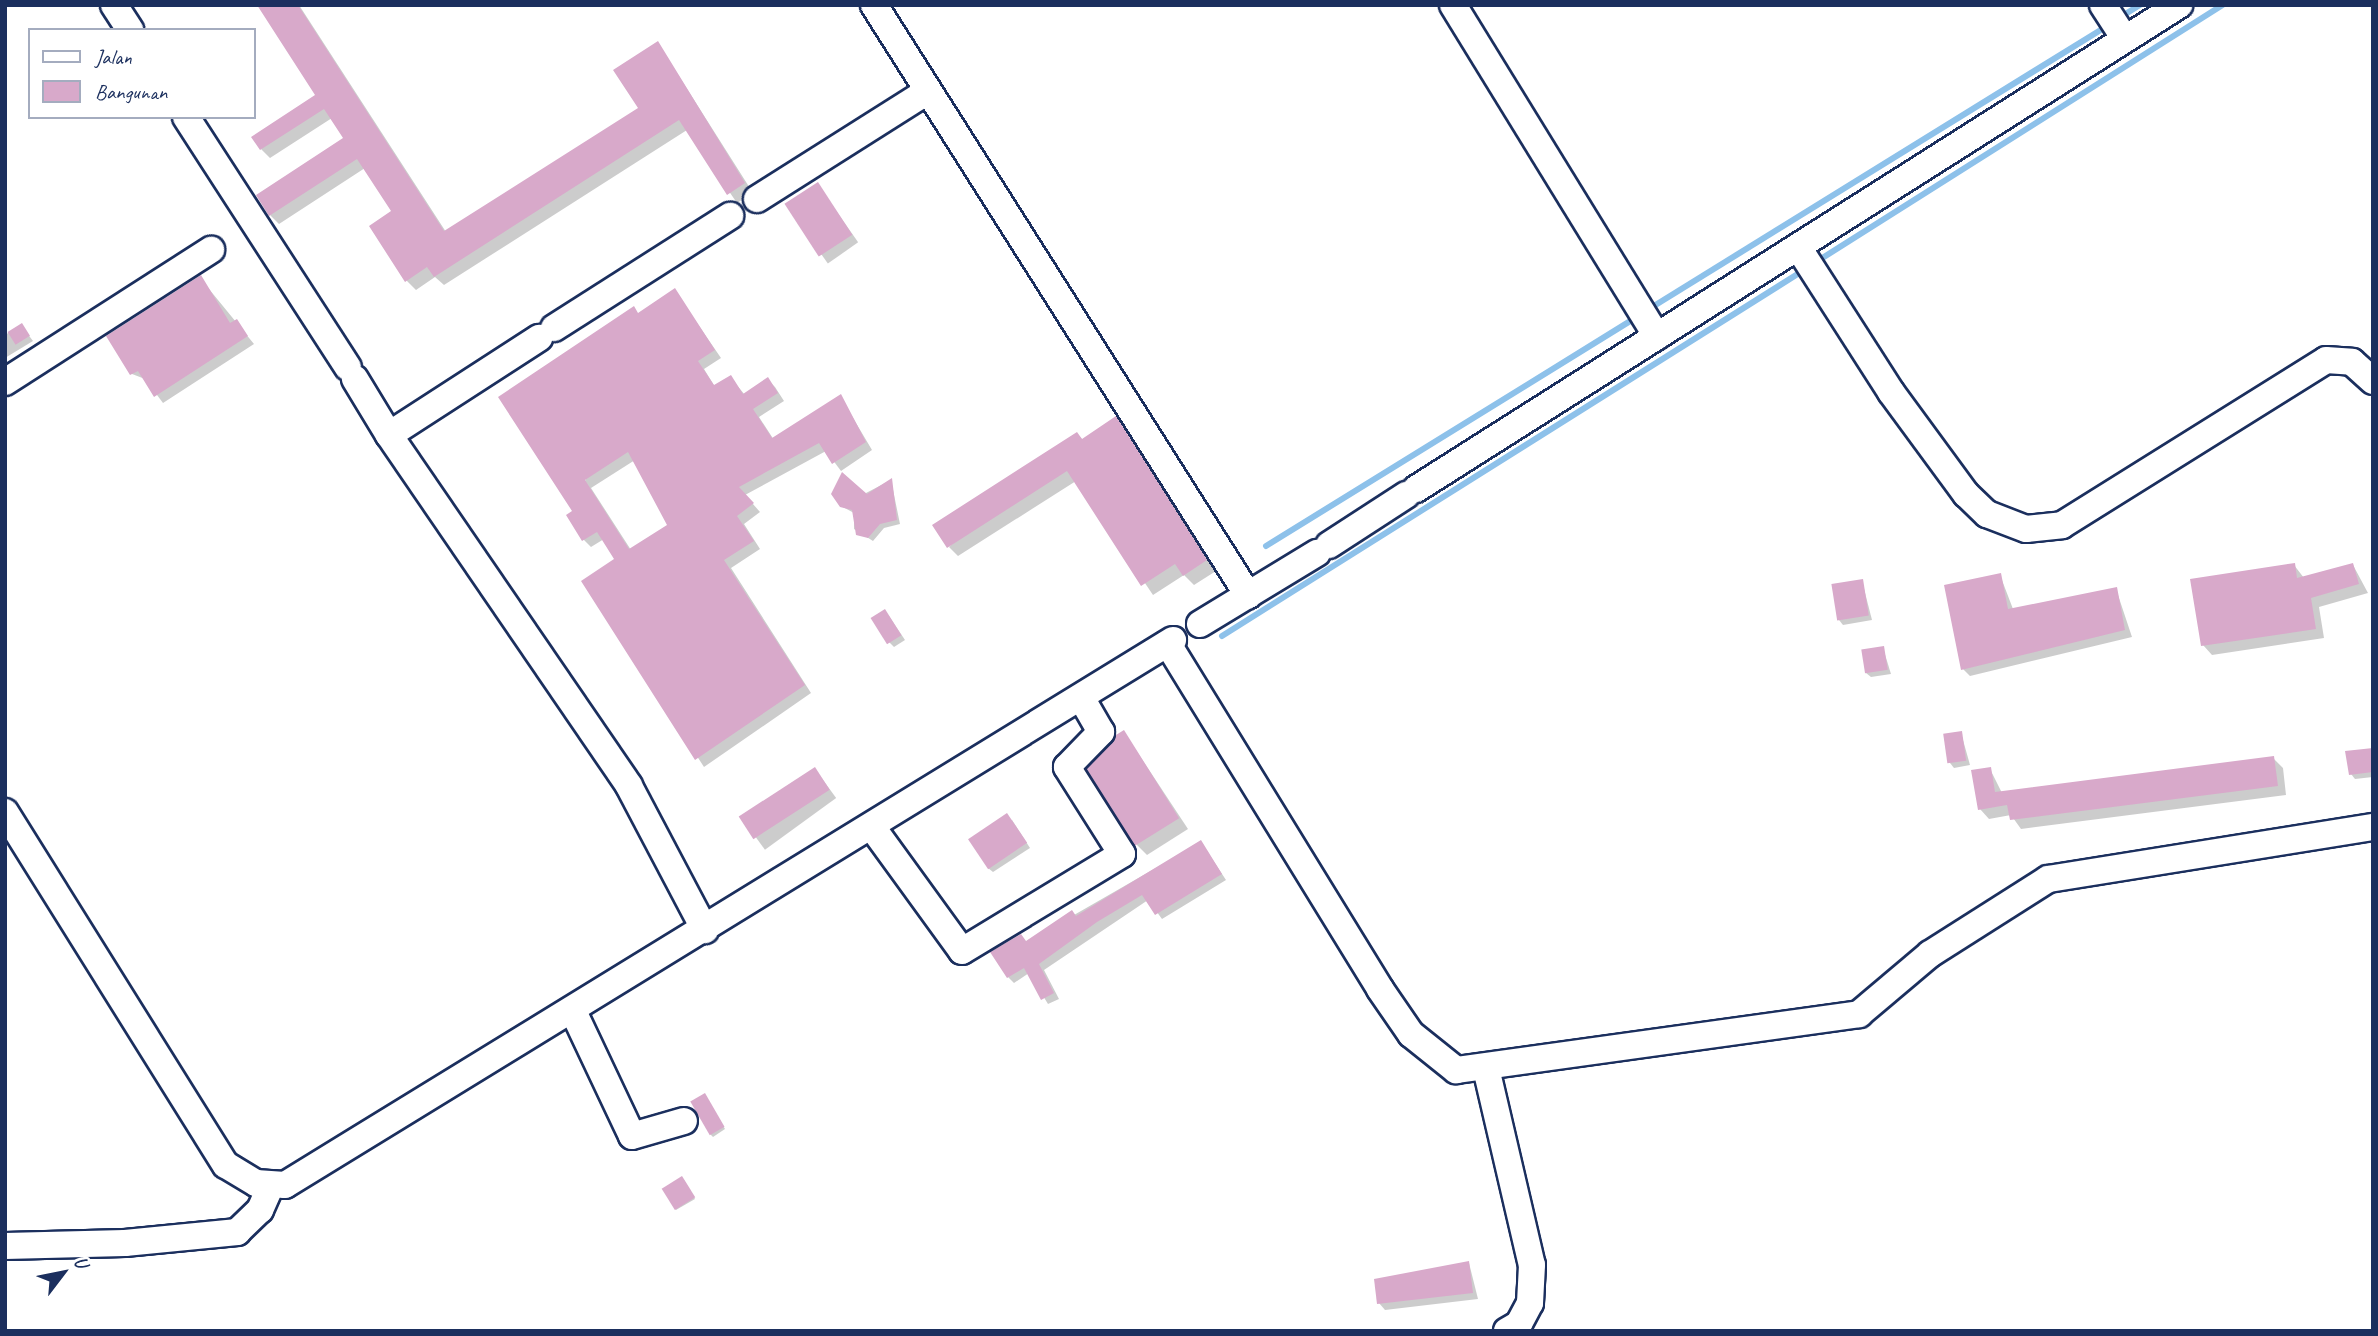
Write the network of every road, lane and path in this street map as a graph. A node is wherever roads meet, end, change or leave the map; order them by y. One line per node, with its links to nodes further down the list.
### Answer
1 (114, 5): 6 (lane)
2 (874, 5): 8 (lane)
3 (1453, 5): 14 (lane)
4 (2104, 5): 7 (lane)
5 (2179, 5): 7 (lane)
6 (129, 28)
7 (2125, 40): 12 (lane)
8 (928, 90): 10 (lane); 18 (lane)
9 (187, 119): 17 (lane)
10 (757, 199)
11 (730, 216): 17 (lane)
12 (1798, 247): 14 (lane); 15 (lane)
13 (211, 250): 16 (lane)
14 (1657, 336): 18 (lane)
15 (2373, 381)
16 (5, 382)
17 (389, 435): 24 (lane)
18 (1248, 595): 19 (lane)
19 (1200, 624)
20 (1081, 698): 22 (lane); 22 (lane); 26 (lane)
21 (5, 812): 28 (lane)
22 (872, 827): 24 (lane)
23 (2373, 827): 26 (lane)
24 (705, 930): 25 (lane)
25 (573, 1012): 27 (lane); 28 (lane)
26 (1486, 1068): 30 (lane)
27 (684, 1121)
28 (271, 1185): 29 (lane)
29 (5, 1246)
30 (1507, 1331)

